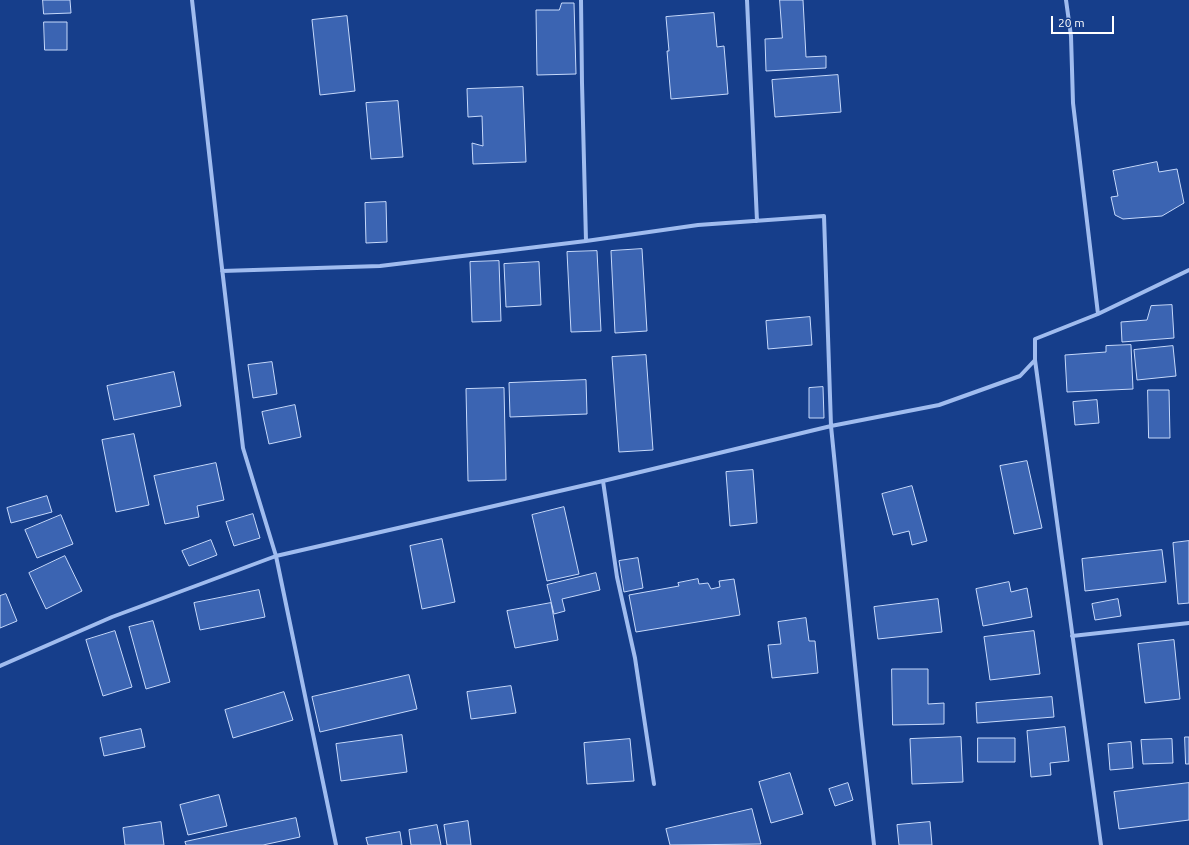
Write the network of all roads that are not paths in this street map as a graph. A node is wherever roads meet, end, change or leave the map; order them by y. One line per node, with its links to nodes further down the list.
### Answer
1 (192, 0): 8 (street)
2 (581, 0): 6 (street)
3 (747, 0): 5 (street)
4 (1066, 0): 9 (street)
5 (757, 221): 6 (street); 11 (street)
6 (586, 241): 8 (street)
7 (1189, 270): 9 (street)
8 (222, 272): 13 (street)
9 (1098, 314): 10 (street)
10 (1035, 360): 11 (street); 15 (street)
11 (831, 426): 12 (street); 19 (street)
12 (603, 481): 13 (street); 17 (street)
13 (276, 556): 16 (street); 18 (street)
14 (1189, 623): 15 (street)
15 (1072, 636): 20 (street)
16 (0, 666)
17 (654, 784)
18 (336, 845)
19 (874, 845)
20 (1101, 845)

